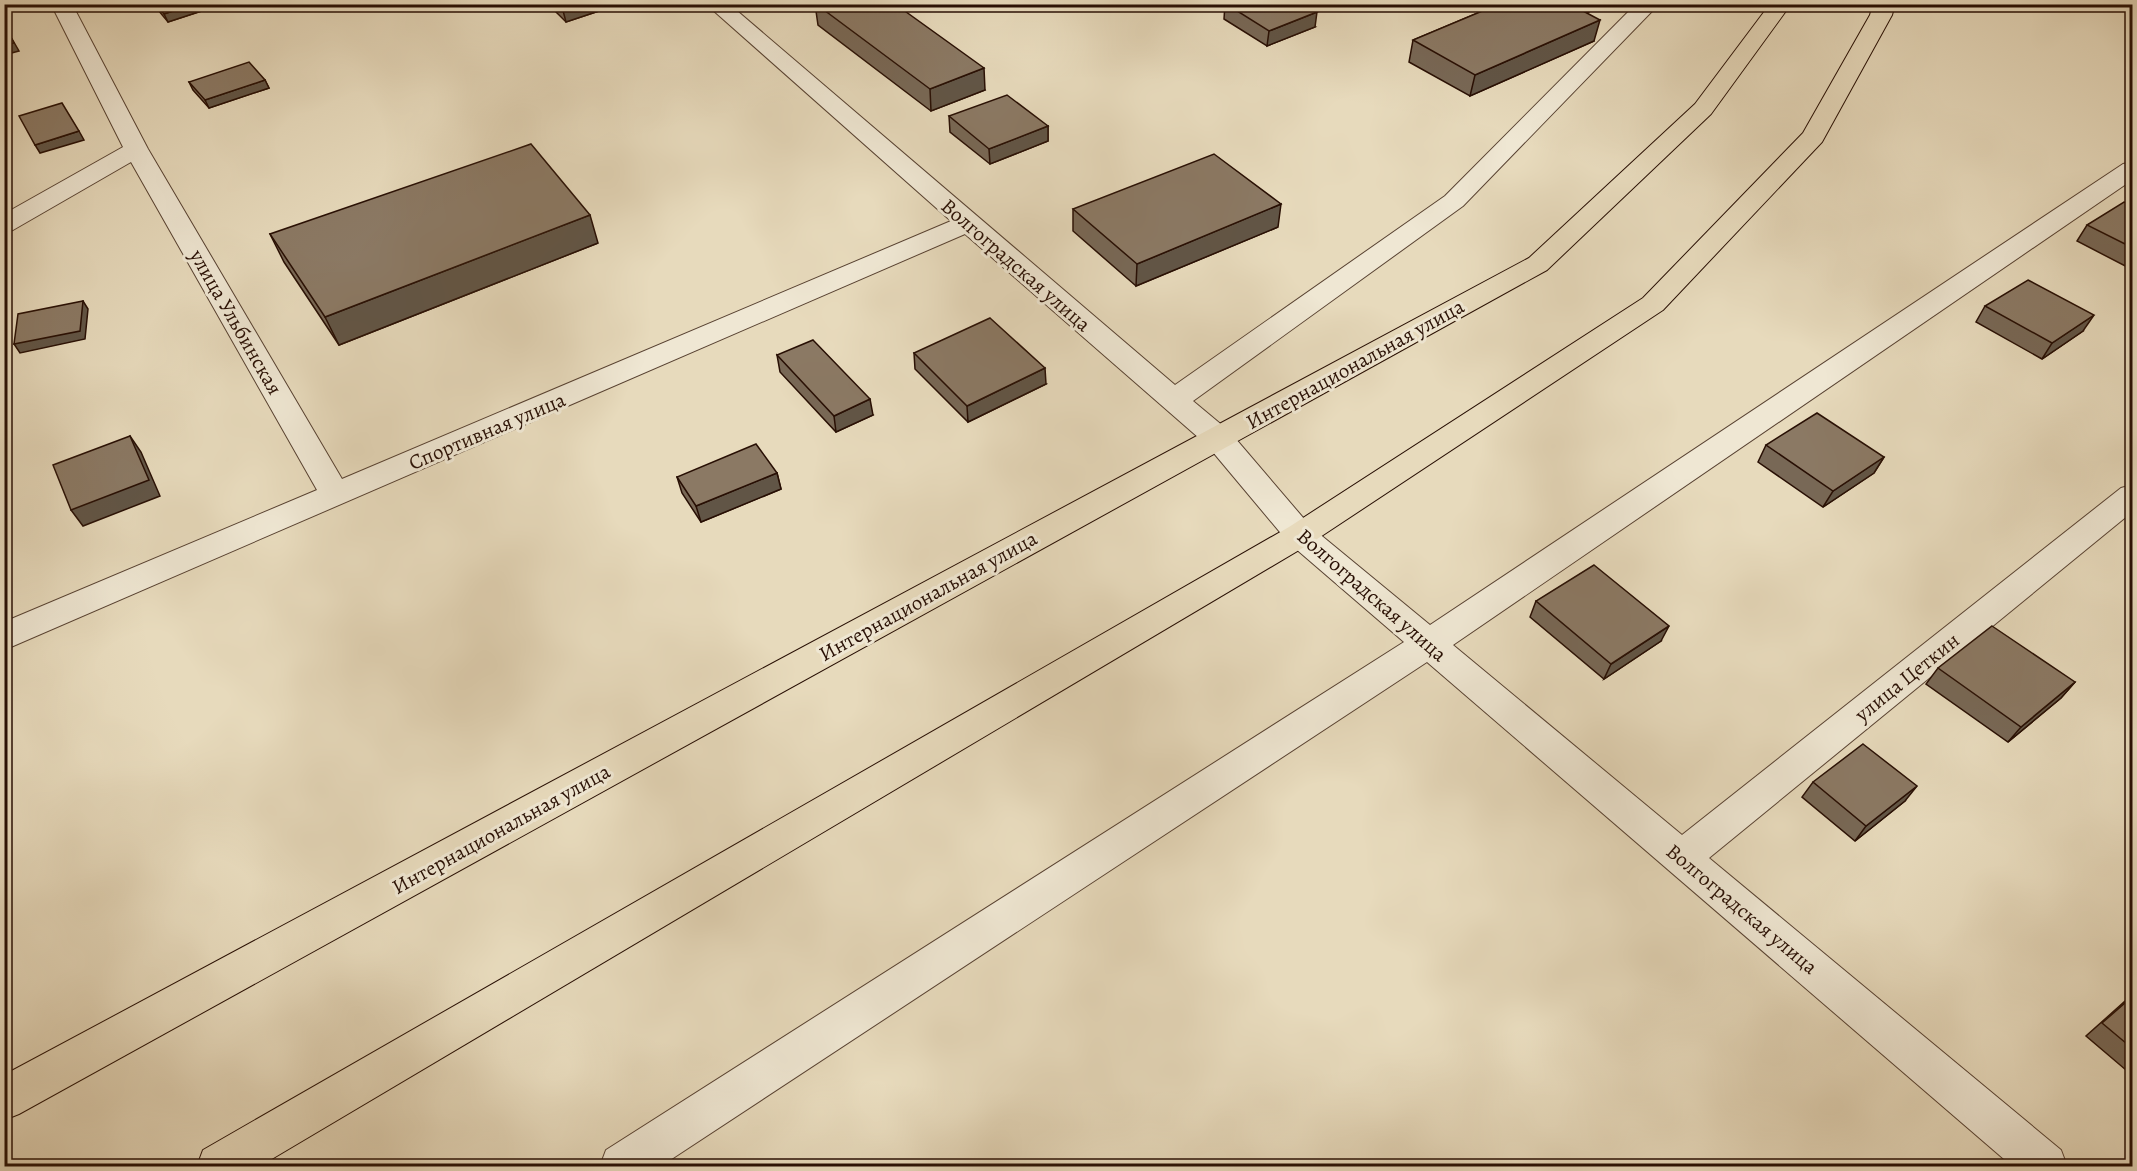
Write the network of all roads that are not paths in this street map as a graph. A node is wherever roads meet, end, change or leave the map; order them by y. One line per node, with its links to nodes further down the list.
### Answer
1 (61, 4): 6 (street, улица Ульбинская)
2 (716, 4): 8 (street, Волгоградская улица)
3 (1649, 4): 10 (street)
4 (1781, 4): 11 (main road, Интернациональная улица)
5 (1884, 4): 14 (main road)
6 (136, 149): 9 (street); 12 (street, улица Ульбинская)
7 (2133, 169): 16 (street)
8 (968, 223): 10 (street, Волгоградская улица); 12 (street, Спортивная улица)
9 (4, 225)
10 (1174, 400): 11 (street, Волгоградская улица)
11 (1218, 438): 14 (street, Волгоградская улица); 18 (main road, Интернациональная улица)
12 (336, 495): 15 (street, Спортивная улица)
13 (2133, 496): 17 (street, улица Цеткин)
14 (1300, 535): 16 (street, Волгоградская улица); 19 (main road)
15 (4, 637)
16 (1428, 644): 17 (street, Волгоградская улица); 20 (street)
17 (1681, 858): 21 (street, Волгоградская улица)
18 (4, 1099)
19 (219, 1167)
20 (622, 1167)
21 (2045, 1167)

